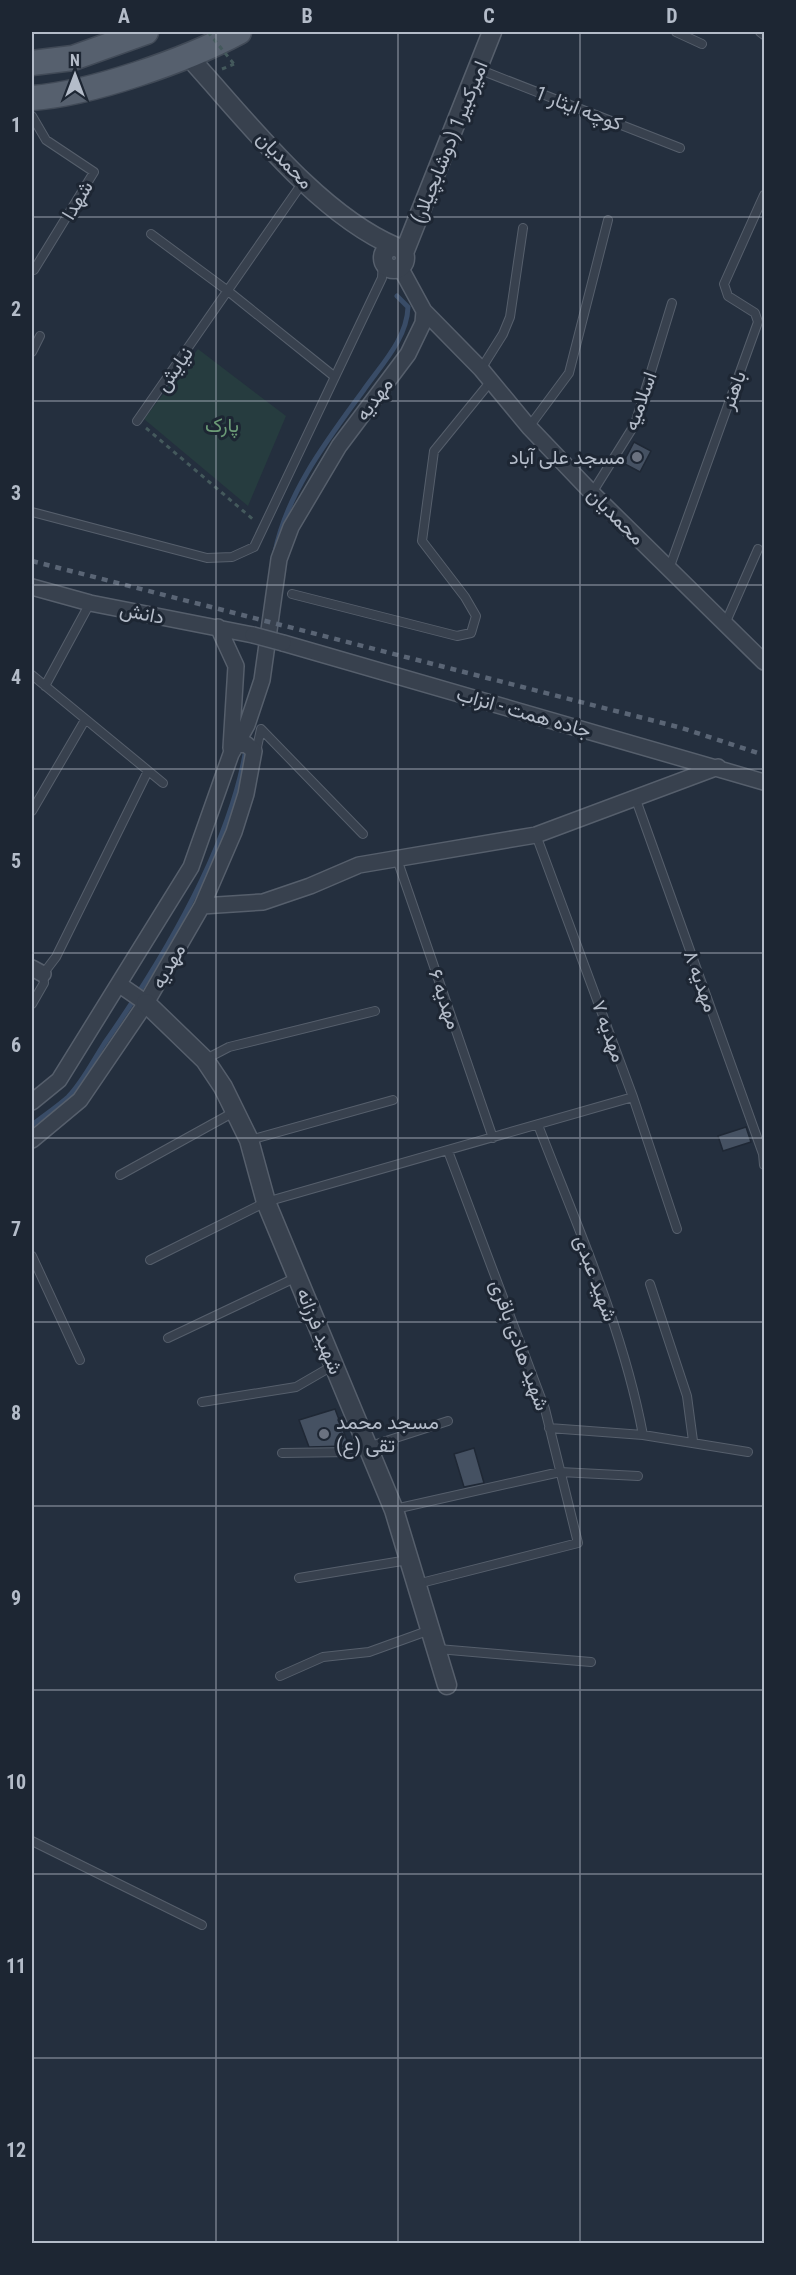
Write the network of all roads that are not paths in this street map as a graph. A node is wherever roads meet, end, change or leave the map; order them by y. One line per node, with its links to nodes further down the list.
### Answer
1 (146, 32): 9 (main road)
2 (239, 32): 8 (main road)
3 (492, 32): 10 (street, امیرکبیر1 (دوشابچیلار))
4 (676, 32): 7 (lane)
5 (760, 32): 6 (lane)
6 (765, 34)
7 (702, 44)
8 (187, 55): 11 (main road); 14 (street, محمدیان)
9 (32, 63)
10 (478, 69): 13 (lane, کوچه ایثار 1); 19 (street, امیرکبیر1 (دوشابچیلار))
11 (32, 99)
12 (32, 116): 20 (lane, شهدا)
13 (680, 148)
14 (303, 182): 19 (street, محمدیان); 21 (lane, نیایش)
15 (765, 195): 33 (lane, باهنر)
16 (608, 220): 29 (lane)
17 (524, 228): 26 (lane)
18 (151, 234): 21 (lane)
19 (396, 257): 23 (street); 27 (lane)
20 (34, 270)
21 (228, 291): 27 (lane); 28 (lane, نیایش)
22 (672, 303): 30 (lane, اسلاميه)
23 (424, 311): 26 (street, محمدیان); 44 (street, مهدیه)
24 (40, 336): 25 (lane)
25 (32, 352)
26 (486, 375): 29 (street, محمدیان); 35 (lane)
27 (335, 377): 31 (lane)
28 (137, 421)
29 (529, 427): 30 (street, محمدیان)
30 (592, 493): 33 (street, محمدیان)
31 (32, 512)
32 (758, 549): 37 (lane)
33 (669, 569): 37 (street, محمدیان)
34 (32, 587): 36 (street, دانش)
35 (292, 594)
36 (90, 603): 38 (street, دانش); 42 (lane)
37 (724, 624): 40 (street, محمدیان)
38 (218, 627): 39 (street, دانش); 44 (street)
39 (253, 634): 46 (street, جاده همت - انزاب, bridge)
40 (765, 662)
41 (32, 675): 42 (lane)
42 (45, 686): 43 (lane)
43 (85, 720): 47 (lane); 51 (lane)
44 (233, 749): 45 (street); 57 (street)
45 (254, 759): 52 (lane); 55 (street, مهدیه)
46 (718, 767): 49 (street, جاده همت - انزاب); 50 (street)
47 (148, 771): 48 (lane); 56 (lane)
48 (163, 783)
49 (763, 785)
50 (635, 797): 53 (street); 71 (lane, مهدیه ۸)
51 (32, 811)
52 (363, 834)
53 (536, 835): 54 (street); 62 (lane, مهدیه ۷)
54 (397, 859): 55 (street); 67 (lane, مهدیه ۶)
55 (202, 906): 58 (street, مهدیه)
56 (37, 971): 59 (lane)
57 (120, 985): 58 (street); 64 (street)
58 (146, 1003): 61 (street, شهید فرزانه); 68 (street, مهدیه)
59 (32, 1004)
60 (375, 1011): 61 (lane)
61 (205, 1060): 65 (street, شهید فرزانه)
62 (633, 1097): 66 (lane); 74 (lane, مهدیه ۷)
63 (393, 1100): 69 (lane)
64 (32, 1102)
65 (235, 1111): 69 (street, شهید فرزانه); 72 (lane)
66 (538, 1125): 67 (lane); 85 (lane, شهید عبدی)
67 (493, 1138): 70 (lane)
68 (32, 1140)
69 (249, 1140): 73 (street, شهید فرزانه)
70 (448, 1151): 73 (lane); 84 (lane, شهید هادی باقری)
71 (765, 1165)
72 (120, 1175)
73 (266, 1202): 76 (lane); 77 (street, شهید فرزانه)
74 (677, 1229)
75 (32, 1256): 80 (lane)
76 (150, 1260)
77 (298, 1276): 79 (lane); 81 (street, شهید فرزانه)
78 (651, 1284): 86 (lane)
79 (168, 1338)
80 (80, 1360)
81 (334, 1365): 82 (lane); 87 (street, شهید فرزانه)
82 (202, 1402)
83 (448, 1421): 87 (lane)
84 (549, 1428): 85 (lane); 90 (lane, شهید هادی باقری)
85 (643, 1435): 86 (lane)
86 (693, 1441): 88 (lane)
87 (368, 1446): 89 (lane); 92 (street, شهید فرزانه)
88 (748, 1452)
89 (282, 1453)
90 (560, 1472): 91 (lane); 92 (lane); 95 (lane, شهید هادی باقری)
91 (638, 1476)
92 (394, 1510): 93 (street, شهید فرزانه)
93 (410, 1560): 94 (lane); 95 (street, شهید فرزانه)
94 (299, 1578)
95 (417, 1584): 96 (street, شهید فرزانه)
96 (432, 1629): 97 (street, شهید فرزانه); 99 (lane)
97 (438, 1649): 98 (lane); 100 (street, شهید فرزانه)
98 (591, 1662)
99 (279, 1676)
100 (447, 1685)
101 (32, 1841): 102 (lane)
102 (202, 1925)

